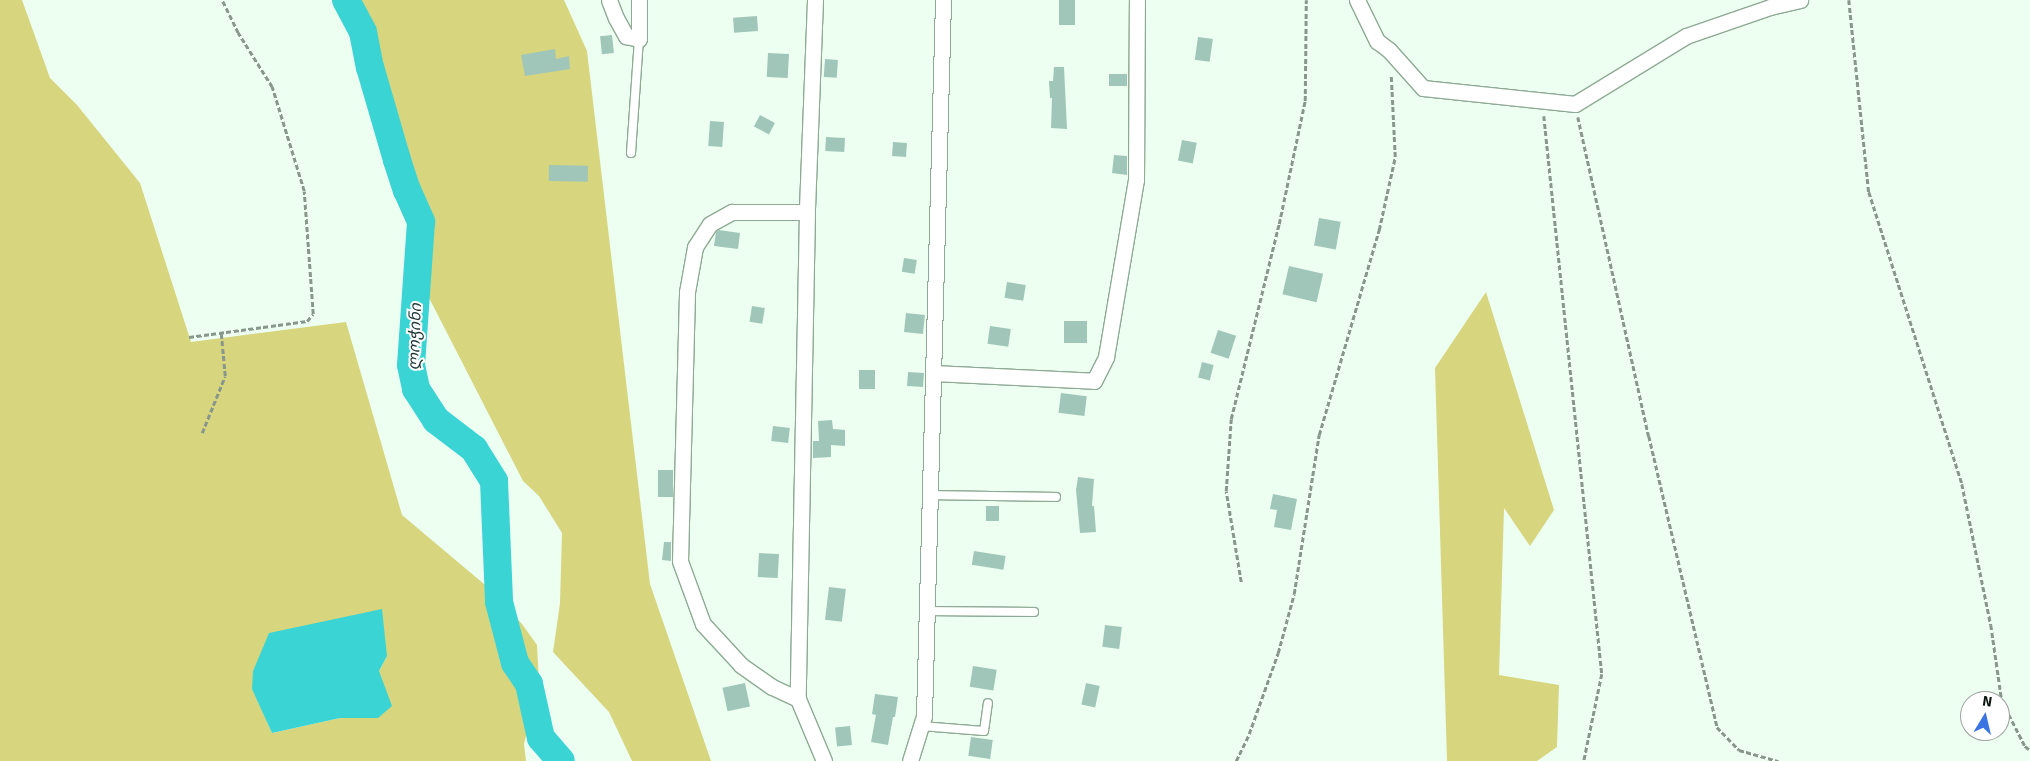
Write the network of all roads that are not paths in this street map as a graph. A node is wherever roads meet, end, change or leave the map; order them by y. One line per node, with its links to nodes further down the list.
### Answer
1 (609, 0): 8 (street)
2 (639, 0): 8 (street)
3 (815, 0): 10 (street)
4 (943, 0): 11 (street)
5 (1136, 0): 11 (street)
6 (1357, 0): 7 (street)
7 (1800, 0)
8 (639, 39): 9 (lane)
9 (632, 153)
10 (807, 212): 16 (street); 16 (street)
11 (933, 373): 12 (street)
12 (929, 494): 13 (lane); 14 (street)
13 (1056, 497)
14 (927, 611): 15 (lane); 18 (street)
15 (1034, 612)
16 (798, 699): 19 (street)
17 (988, 703): 18 (lane)
18 (921, 726): 20 (street)
19 (824, 761)
20 (910, 761)

